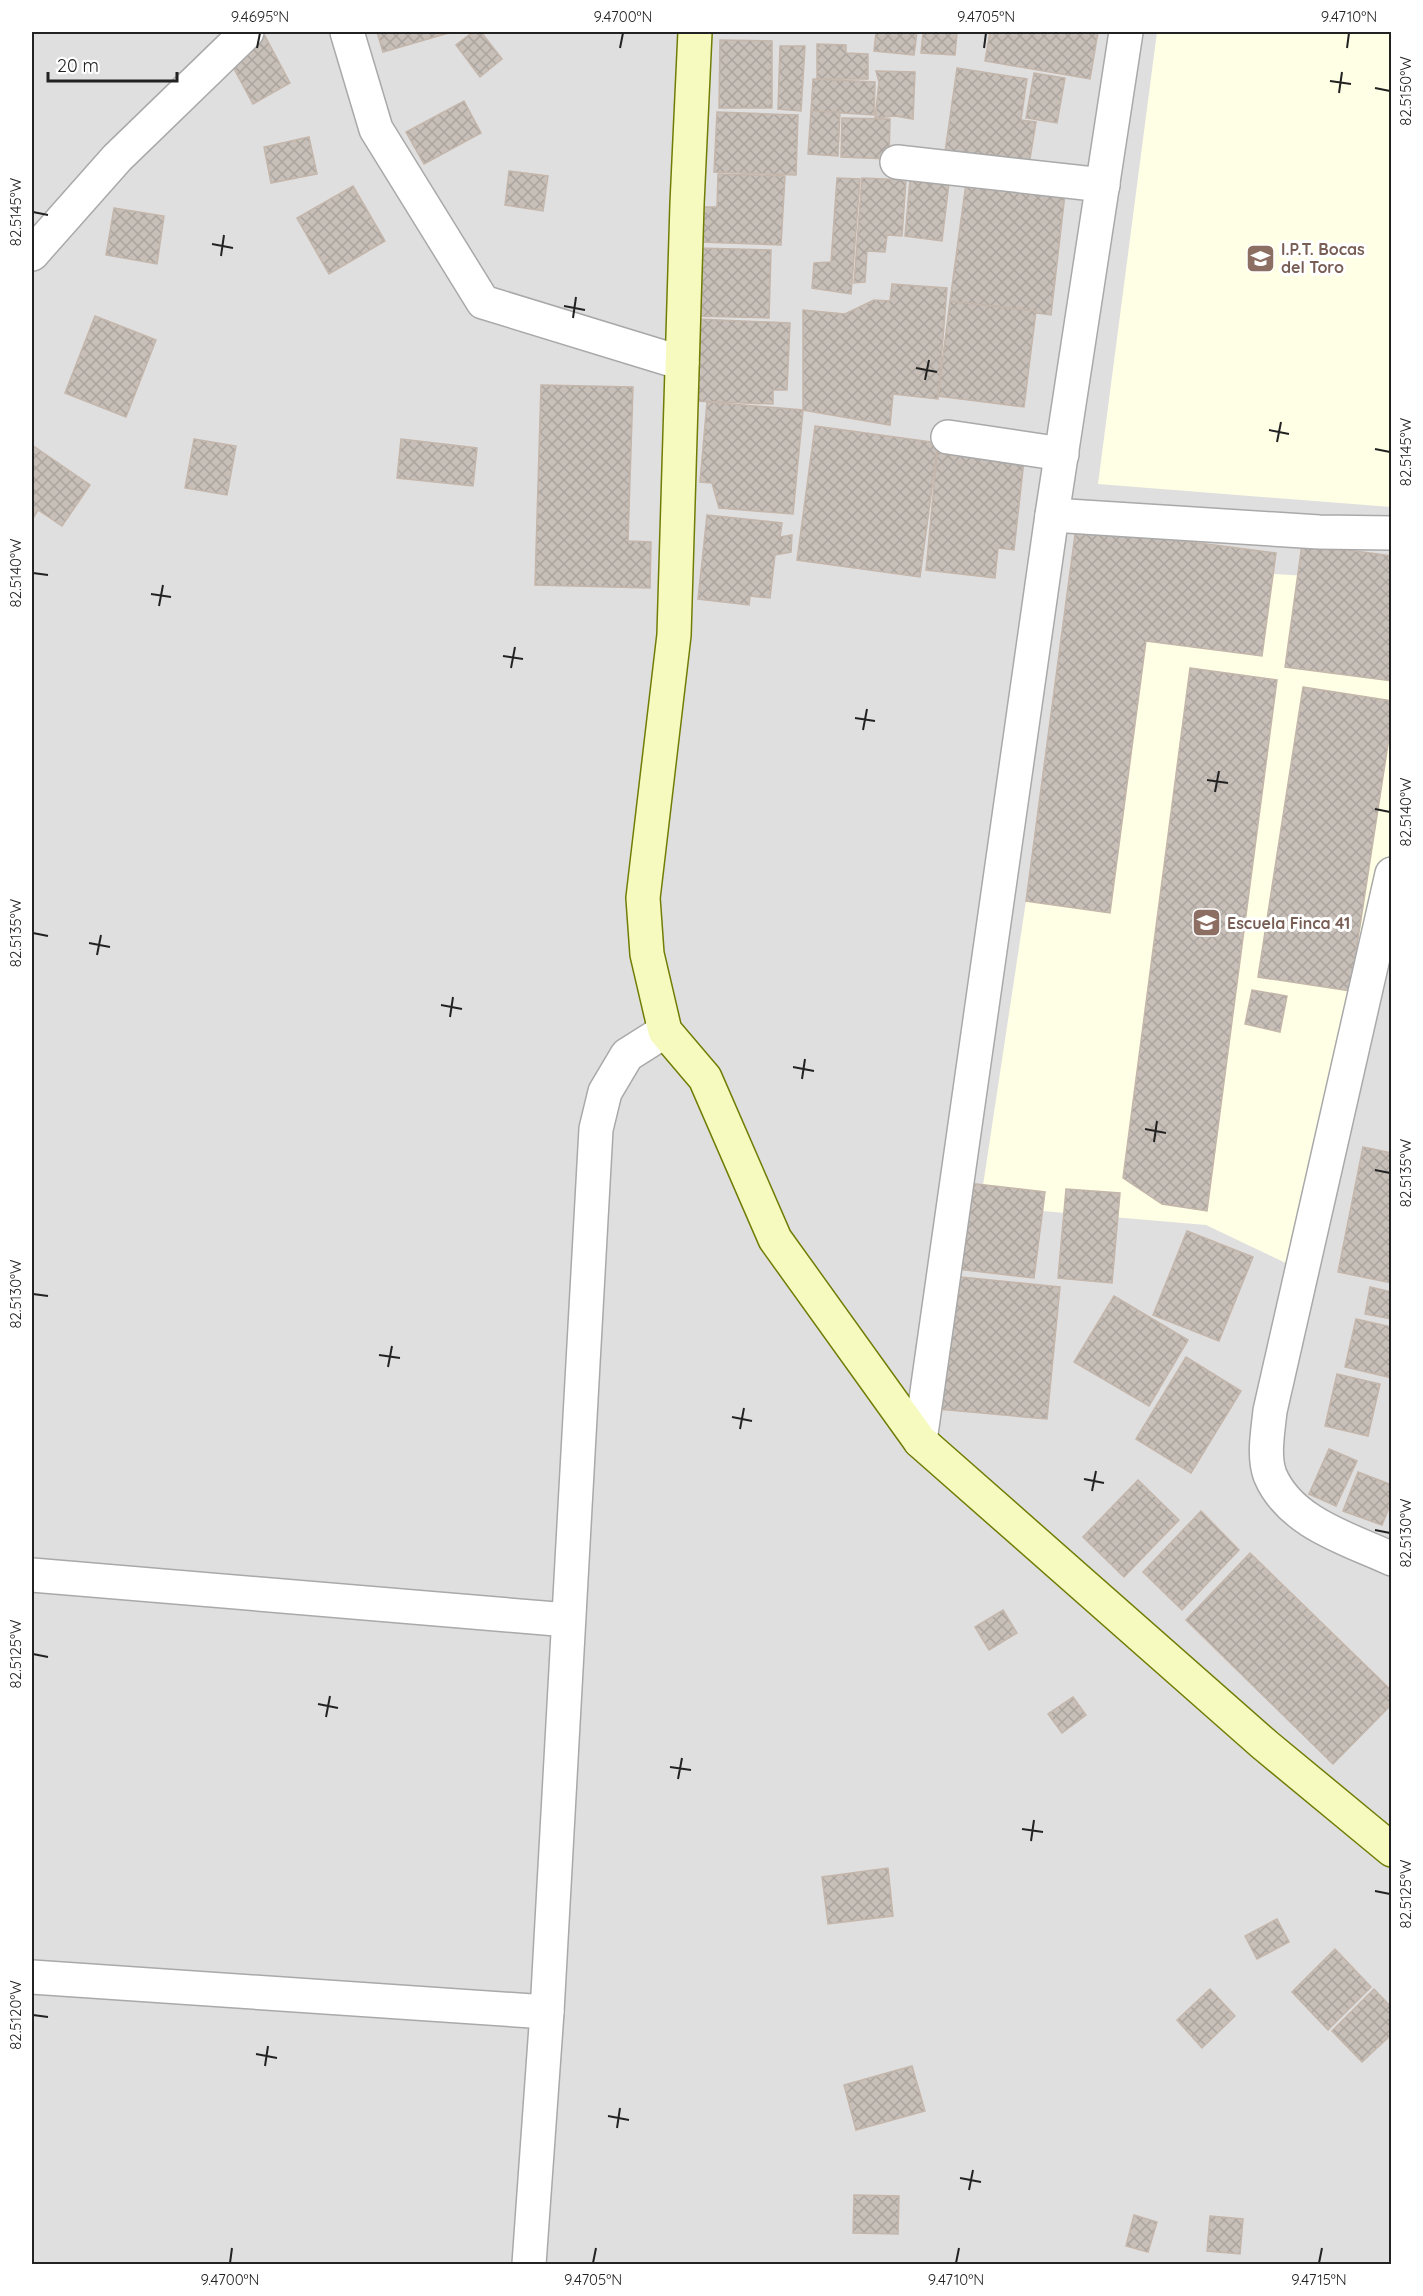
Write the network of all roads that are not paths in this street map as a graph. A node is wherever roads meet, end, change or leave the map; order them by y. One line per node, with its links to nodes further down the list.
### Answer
1 (247, 32): 7 (street)
2 (347, 32): 8 (street)
3 (695, 32): 8 (street)
4 (1126, 32): 6 (street)
5 (897, 162): 6 (street)
6 (1102, 185): 10 (street)
7 (32, 254)
8 (682, 363): 14 (street)
9 (948, 437): 10 (street)
10 (1062, 453): 11 (street)
11 (1052, 515): 12 (street); 15 (street)
12 (1392, 533)
13 (1392, 874): 16 (street)
14 (665, 1031): 15 (street); 18 (street)
15 (920, 1441): 19 (street)
16 (1392, 1559)
17 (32, 1575): 18 (street)
18 (568, 1620): 21 (street)
19 (1392, 1850)
20 (32, 1977): 21 (street)
21 (547, 2012): 22 (street)
22 (529, 2265)

